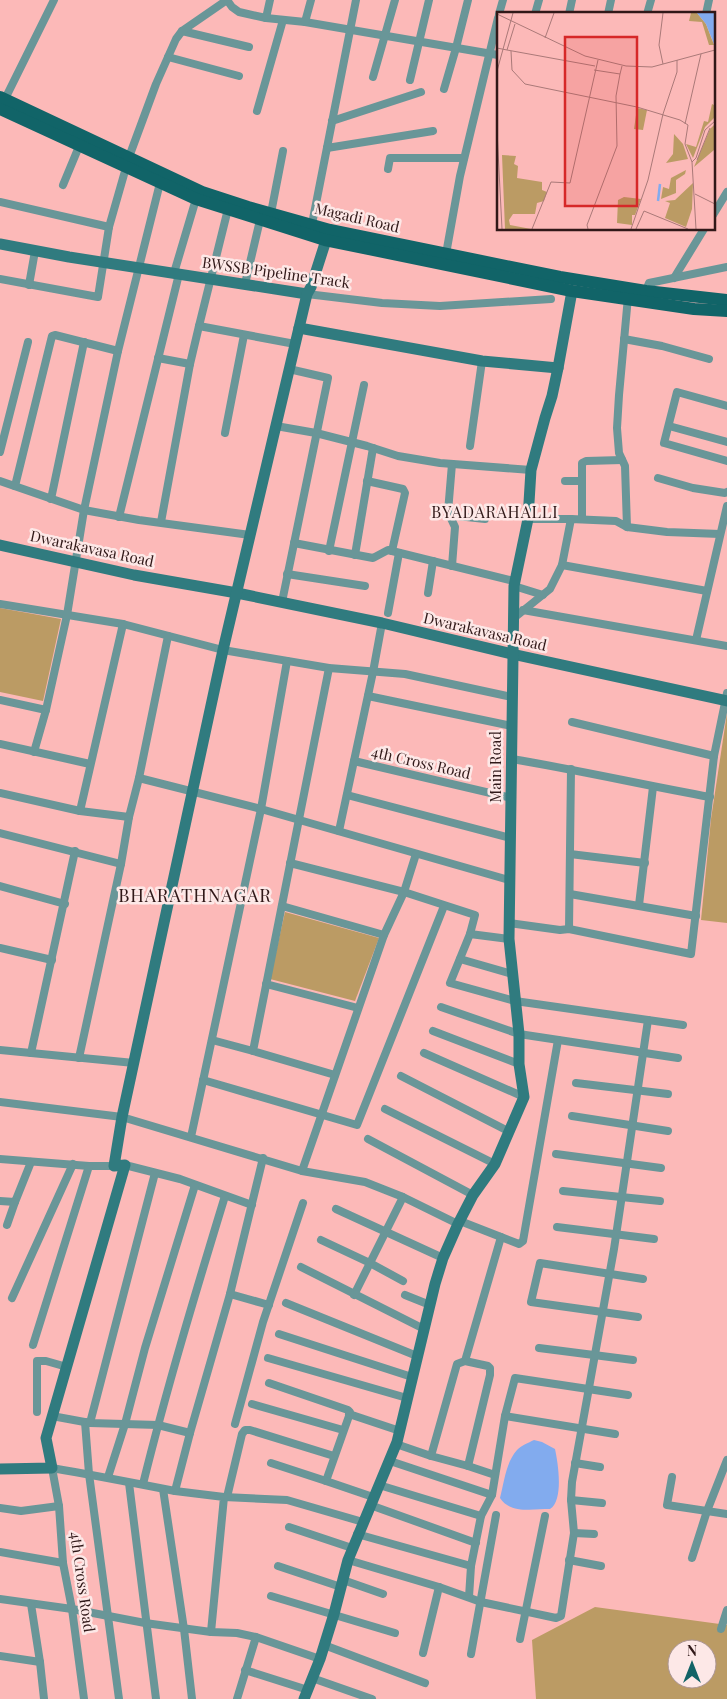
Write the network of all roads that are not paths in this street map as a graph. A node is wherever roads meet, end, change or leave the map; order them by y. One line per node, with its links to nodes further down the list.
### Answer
1 (54, 0): 27 (street)
2 (227, 0): 9 (street); 14 (street)
3 (270, 0): 9 (street)
4 (311, 0): 11 (street)
5 (356, 0): 13 (street)
6 (395, 0): 15 (street)
7 (429, 0): 16 (street)
8 (468, 0): 18 (street)
9 (266, 18): 10 (street)
10 (283, 20): 11 (street); 28 (street)
11 (305, 22): 13 (street)
12 (497, 22): 19 (street)
13 (350, 30): 15 (street); 29 (street)
14 (182, 31): 17 (street); 21 (street)
15 (386, 36): 16 (street); 23 (street)
16 (419, 42): 18 (street); 24 (street)
17 (249, 47)
18 (456, 48): 19 (street); 25 (street)
19 (489, 54): 20 (street); 34 (street)
20 (497, 55)
21 (168, 57): 22 (street); 35 (street)
22 (239, 76)
23 (373, 77)
24 (410, 80)
25 (444, 90)
26 (421, 92): 29 (street)
27 (2, 102): 31 (main road, Magadi Road)
28 (257, 111)
29 (332, 121): 32 (street)
30 (432, 131): 32 (street)
31 (82, 141): 35 (main road, Magadi Road); 38 (street)
32 (327, 148): 45 (street)
33 (283, 151): 44 (street)
34 (464, 158): 36 (street); 51 (street)
35 (127, 162): 37 (main road, Magadi Road); 44 (main road, Magadi Road); 46 (street)
36 (388, 169)
37 (160, 183): 40 (main road, Magadi Road); 54 (street)
38 (63, 186)
39 (726, 196): 43 (street)
40 (196, 198): 42 (main road, Magadi Road); 55 (street)
41 (0, 202): 46 (street)
42 (228, 209): 44 (main road, Magadi Road); 58 (street)
43 (714, 213)
44 (265, 217): 45 (main road, Magadi Road); 48 (main road, Magadi Road); 59 (street)
45 (312, 224): 48 (main road, Magadi Road)
46 (109, 227): 52 (street)
47 (703, 230): 56 (street)
48 (327, 235): 51 (main road, Magadi Road); 61 (main road, Magadi Road); 62 (street)
49 (0, 244): 50 (street, BWSSB Pipeline Track)
50 (35, 251): 52 (street, BWSSB Pipeline Track); 60 (street)
51 (446, 254): 63 (main road, Magadi Road)
52 (103, 263): 54 (street, BWSSB Pipeline Track); 60 (street)
53 (727, 267): 56 (street)
54 (140, 268): 55 (street, BWSSB Pipeline Track); 75 (street)
55 (177, 274): 58 (street, BWSSB Pipeline Track); 76 (street)
56 (674, 278): 64 (street)
57 (0, 279): 60 (street)
58 (210, 279): 59 (street, BWSSB Pipeline Track); 68 (street)
59 (245, 284): 62 (street, BWSSB Pipeline Track)
60 (29, 285)
61 (572, 291): 63 (main road, Magadi Road); 80 (street, Main Road)
62 (307, 294): 65 (street, BWSSB Pipeline Track); 69 (street)
63 (629, 294): 64 (main road, Magadi Road); 71 (street)
64 (645, 296): 66 (main road, Magadi Road); 67 (main road, Magadi Road)
65 (551, 298)
66 (727, 300)
67 (727, 311)
68 (199, 326): 70 (street); 79 (street)
69 (299, 328): 74 (street); 78 (street)
70 (244, 335): 74 (street); 87 (street)
71 (624, 339): 77 (street); 93 (street)
72 (28, 342): 92 (street)
73 (84, 342): 75 (street); 102 (street); 104 (street)
74 (295, 344): 81 (street)
75 (118, 350): 106 (street)
76 (158, 358): 79 (street); 108 (street)
77 (709, 359)
78 (482, 361): 80 (street); 90 (street)
79 (190, 364): 113 (street)
80 (558, 368): 96 (street, Main Road)
81 (289, 369): 84 (street); 86 (street)
82 (364, 385): 88 (street)
83 (727, 406): 85 (street)
84 (276, 426): 86 (street); 115 (street)
85 (669, 426): 89 (street); 94 (street)
86 (316, 433): 88 (street); 117 (street)
87 (225, 434)
88 (351, 442): 91 (street); 119 (street)
89 (727, 442)
90 (470, 446)
91 (373, 448): 95 (street); 101 (street)
92 (0, 452)
93 (622, 460): 100 (street); 114 (street)
94 (727, 461)
95 (452, 464): 96 (street); 107 (street)
96 (531, 470): 110 (street, Main Road)
97 (658, 478): 103 (street)
98 (0, 481): 102 (street)
99 (565, 481): 100 (street)
100 (582, 481): 112 (street)
101 (367, 482): 120 (street); 121 (street)
102 (15, 486): 104 (street)
103 (727, 492)
104 (51, 499): 106 (street)
105 (727, 506): 116 (street)
106 (84, 510): 108 (street); 123 (street)
107 (448, 515): 109 (street); 125 (street)
108 (119, 517): 113 (street)
109 (485, 519)
110 (528, 519): 111 (street); 127 (street, Main Road)
111 (571, 519): 112 (street); 124 (street)
112 (582, 519): 114 (street)
113 (161, 522): 115 (street)
114 (627, 527): 116 (street)
115 (250, 534): 130 (street)
116 (720, 534): 129 (street)
117 (294, 544): 119 (street); 126 (street)
118 (0, 545): 123 (street, Dwarakavasa Road)
119 (329, 551): 121 (street)
120 (396, 552): 121 (street); 122 (street); 135 (street)
121 (355, 555)
122 (433, 561): 125 (street); 131 (street)
123 (75, 562): 130 (street, Dwarakavasa Road); 137 (street)
124 (562, 565): 129 (street); 132 (street)
125 (452, 566): 127 (street)
126 (287, 574): 128 (street); 133 (street)
127 (514, 583): 132 (street); 136 (street, Main Road)
128 (365, 586)
129 (707, 591): 141 (street)
130 (237, 593): 133 (street, Dwarakavasa Road); 143 (street)
131 (428, 593)
132 (543, 594): 136 (street)
133 (282, 602): 138 (street, Dwarakavasa Road)
134 (0, 604): 137 (street)
135 (388, 612)
136 (518, 614): 141 (street); 144 (street, Main Road)
137 (67, 615): 139 (street); 152 (street)
138 (382, 623): 144 (street, Dwarakavasa Road); 147 (street)
139 (123, 624): 140 (street); 160 (street)
140 (168, 636): 143 (street); 162 (street)
141 (696, 640): 142 (street)
142 (727, 646)
143 (223, 650): 145 (street); 164 (street)
144 (512, 654): 149 (street, Main Road); 150 (street, Dwarakavasa Road)
145 (287, 661): 146 (street); 169 (street)
146 (329, 668): 147 (street); 172 (street)
147 (373, 672): 148 (street); 149 (street)
148 (368, 696): 154 (street); 159 (street)
149 (512, 697): 154 (street, Main Road)
150 (726, 698): 157 (street)
151 (0, 700): 152 (street)
152 (46, 710): 156 (street)
153 (572, 722): 157 (street)
154 (512, 726): 158 (street, Main Road)
155 (0, 744): 156 (street)
156 (34, 752): 160 (street)
157 (714, 756): 167 (street)
158 (512, 759): 161 (street); 168 (street, Main Road)
159 (354, 761): 166 (street); 168 (street, 4th Cross Road)
160 (90, 764): 170 (street)
161 (571, 769): 163 (street); 178 (street)
162 (139, 778): 164 (street); 171 (street)
163 (653, 786): 167 (street); 180 (street)
164 (193, 791): 169 (street); 217 (street)
165 (0, 793): 170 (street)
166 (347, 795): 173 (street); 175 (street)
167 (710, 796): 190 (street)
168 (512, 798): 175 (street, Main Road)
169 (261, 809): 172 (street); 208 (street)
170 (80, 811): 171 (street)
171 (129, 818): 181 (street)
172 (298, 820): 173 (street); 179 (street)
173 (339, 831): 177 (street)
174 (0, 833): 176 (street)
175 (510, 838): 182 (street, Main Road)
176 (76, 851): 181 (street); 186 (street)
177 (416, 854): 182 (street); 184 (street)
178 (570, 854): 180 (street); 185 (street)
179 (290, 863): 184 (street); 188 (street)
180 (644, 863): 187 (street)
181 (122, 864): 215 (street)
182 (509, 880): 191 (street, Main Road)
183 (0, 886): 186 (street)
184 (404, 892): 189 (street); 194 (street)
185 (570, 894): 187 (street); 192 (street)
186 (65, 904): 198 (street)
187 (639, 905): 190 (street)
188 (282, 906): 194 (street); 200 (street)
189 (444, 906): 193 (street); 228 (street)
190 (696, 916): 192 (street)
191 (509, 923): 192 (street); 195 (street, Main Road)
192 (569, 930)
193 (470, 934): 195 (street); 197 (street)
194 (384, 935): 203 (street)
195 (509, 939): 199 (street, Main Road)
196 (0, 948): 198 (street)
197 (460, 959): 199 (street); 201 (street)
198 (52, 960): 212 (street)
199 (512, 974): 201 (street, Main Road)
200 (266, 984): 203 (street); 211 (street)
201 (515, 1001): 204 (street); 207 (street, Main Road)
202 (441, 1007): 207 (street)
203 (358, 1008): 219 (street)
204 (648, 1020): 205 (street); 214 (street)
205 (683, 1025)
206 (433, 1031): 218 (street)
207 (519, 1034): 209 (street); 218 (street, Main Road)
208 (212, 1040): 211 (street); 221 (street)
209 (558, 1040): 214 (street); 265 (street)
210 (0, 1050): 212 (street)
211 (253, 1051): 219 (street)
212 (31, 1053): 215 (street)
213 (424, 1053): 225 (street)
214 (643, 1054): 216 (street); 223 (street)
215 (79, 1058): 217 (street)
216 (678, 1058)
217 (134, 1063): 230 (street)
218 (519, 1064): 225 (street, Main Road)
219 (335, 1074): 228 (street)
220 (401, 1076): 232 (street)
221 (203, 1080): 228 (street); 234 (street)
222 (576, 1083): 223 (street)
223 (638, 1090): 224 (street); 231 (street)
224 (668, 1094)
225 (524, 1096): 232 (street)
226 (0, 1102): 230 (street)
227 (385, 1109): 242 (street)
228 (323, 1114): 246 (street)
229 (572, 1116): 231 (street)
230 (122, 1117): 234 (street); 244 (street)
231 (633, 1125): 233 (street); 240 (street)
232 (508, 1131): 242 (street)
233 (668, 1131)
234 (191, 1137): 237 (street)
235 (368, 1139): 250 (street)
236 (556, 1154): 240 (street)
237 (263, 1158): 246 (street); 258 (street)
238 (0, 1159): 239 (street)
239 (31, 1162): 241 (street); 255 (street)
240 (627, 1162): 245 (street); 253 (street)
241 (73, 1164): 243 (street); 277 (street)
242 (494, 1164): 250 (street)
243 (89, 1166): 244 (street); 285 (street)
244 (119, 1166): 247 (street); 292 (street)
245 (661, 1168)
246 (302, 1171): 252 (street)
247 (155, 1173): 248 (street); 303 (street)
248 (195, 1185): 251 (street); 304 (street)
249 (563, 1191): 253 (street)
250 (473, 1195): 260 (street)
251 (225, 1196): 258 (street); 306 (street)
252 (404, 1196): 260 (street); 263 (street)
253 (622, 1197): 256 (street); 264 (street)
254 (0, 1201): 255 (street)
255 (15, 1202): 261 (street)
256 (660, 1202)
257 (302, 1203): 279 (street)
258 (252, 1204): 274 (street)
259 (336, 1209): 263 (street)
260 (459, 1223): 265 (street); 268 (street)
261 (7, 1225)
262 (557, 1227): 264 (street)
263 (386, 1231): 268 (street); 269 (street)
264 (616, 1233): 266 (street); 271 (street)
265 (501, 1237): 291 (street)
266 (654, 1239)
267 (321, 1240): 269 (street)
268 (443, 1258): 280 (street)
269 (370, 1262): 273 (street); 275 (street)
270 (301, 1267): 275 (street)
271 (610, 1274): 272 (street); 281 (street); 281 (street)
272 (643, 1278)
273 (403, 1281)
274 (230, 1294): 279 (street); 310 (street)
275 (354, 1295): 283 (street)
276 (405, 1295): 280 (street)
277 (12, 1298)
278 (286, 1303): 288 (street)
279 (269, 1304): 305 (street)
280 (430, 1305): 283 (street)
281 (602, 1313): 282 (street); 287 (street)
282 (638, 1317)
283 (424, 1329): 288 (street)
284 (279, 1334): 293 (street)
285 (33, 1345)
286 (540, 1348): 287 (street)
287 (595, 1355): 290 (street); 295 (street)
288 (418, 1356): 293 (street)
289 (268, 1358): 297 (street)
290 (633, 1360)
291 (465, 1361): 314 (street); 319 (street)
292 (67, 1367): 299 (street); 301 (street)
293 (412, 1377): 297 (street)
294 (268, 1383): 300 (street)
295 (588, 1390): 296 (street); 302 (street); 307 (street)
296 (628, 1396)
297 (407, 1398): 309 (street)
298 (252, 1404): 308 (street)
299 (37, 1412)
300 (349, 1414): 308 (street); 309 (street)
301 (52, 1416): 303 (street); 321 (street)
302 (505, 1416): 307 (street); 324 (street)
303 (87, 1422): 304 (street); 323 (street)
304 (125, 1424): 306 (street); 325 (street)
305 (235, 1424)
306 (158, 1425): 310 (street); 329 (street)
307 (581, 1429): 311 (street); 318 (street)
308 (344, 1430): 313 (street)
309 (400, 1431): 312 (street)
310 (190, 1433): 332 (street)
311 (614, 1434)
312 (396, 1444): 314 (street); 316 (street)
313 (334, 1456): 327 (street); 334 (street)
314 (432, 1456): 319 (street)
315 (727, 1460): 340 (street)
316 (390, 1461): 330 (street); 333 (street)
317 (271, 1463): 327 (street)
318 (575, 1463): 320 (street); 335 (street)
319 (468, 1466): 324 (street)
320 (600, 1467)
321 (52, 1468): 322 (street); 323 (street); 338 (street, 4th Cross Road)
322 (0, 1469)
323 (90, 1474): 325 (street); 372 (street)
324 (495, 1475): 333 (street)
325 (108, 1477): 328 (street)
326 (672, 1477): 340 (street)
327 (326, 1480): 336 (street)
328 (129, 1483): 329 (street); 373 (street)
329 (143, 1484): 331 (street)
330 (379, 1485): 336 (street); 343 (street)
331 (163, 1489): 332 (street); 374 (street)
332 (175, 1491): 334 (street)
333 (492, 1495): 343 (street)
334 (226, 1497): 345 (street); 376 (street)
335 (571, 1500): 337 (street); 347 (street)
336 (372, 1501): 345 (street); 350 (street)
337 (602, 1503)
338 (59, 1506): 339 (street); 356 (street, 4th Cross Road)
339 (0, 1508)
340 (707, 1511): 341 (street); 353 (street)
341 (727, 1514)
342 (496, 1515): 366 (street)
343 (481, 1516): 350 (street)
344 (545, 1516): 370 (street)
345 (362, 1522): 348 (street)
346 (289, 1527): 351 (street)
347 (574, 1533): 349 (street); 355 (street)
348 (357, 1534): 351 (street); 358 (street)
349 (594, 1534)
350 (476, 1543): 358 (street)
351 (352, 1548): 354 (street)
352 (0, 1552): 356 (street)
353 (692, 1558)
354 (348, 1560): 360 (street); 361 (street)
355 (570, 1560): 359 (street); 370 (street)
356 (64, 1563): 368 (street, 4th Cross Road)
357 (278, 1566): 360 (street)
358 (471, 1566): 364 (street)
359 (602, 1566)
360 (342, 1584): 362 (street); 371 (street)
361 (439, 1587): 364 (street); 381 (street)
362 (383, 1594)
363 (270, 1596): 371 (street)
364 (468, 1597): 366 (street)
365 (0, 1599): 367 (street)
366 (481, 1602): 370 (street); 382 (street)
367 (30, 1604): 368 (street); 385 (street)
368 (72, 1609): 372 (street); 392 (street, 4th Cross Road)
369 (727, 1610): 375 (street)
370 (526, 1613): 379 (street)
371 (334, 1614): 377 (street); 380 (street)
372 (108, 1616): 373 (street); 393 (street)
373 (145, 1623): 374 (street); 394 (street)
374 (184, 1628): 376 (street); 395 (street)
375 (721, 1629)
376 (211, 1632): 378 (street)
377 (395, 1633)
378 (256, 1637): 384 (street); 386 (street)
379 (520, 1639)
380 (324, 1645): 384 (street); 388 (street)
381 (423, 1653)
382 (471, 1654)
383 (0, 1656): 385 (street)
384 (320, 1659): 387 (street)
385 (40, 1662): 391 (street)
386 (245, 1670): 389 (street); 390 (street)
387 (312, 1678): 389 (street); 397 (street)
388 (425, 1683)
389 (306, 1694)
390 (237, 1698): 396 (street)
391 (44, 1699)
392 (84, 1699)
393 (119, 1699)
394 (156, 1699)
395 (192, 1699)
396 (247, 1699)
397 (372, 1699)

